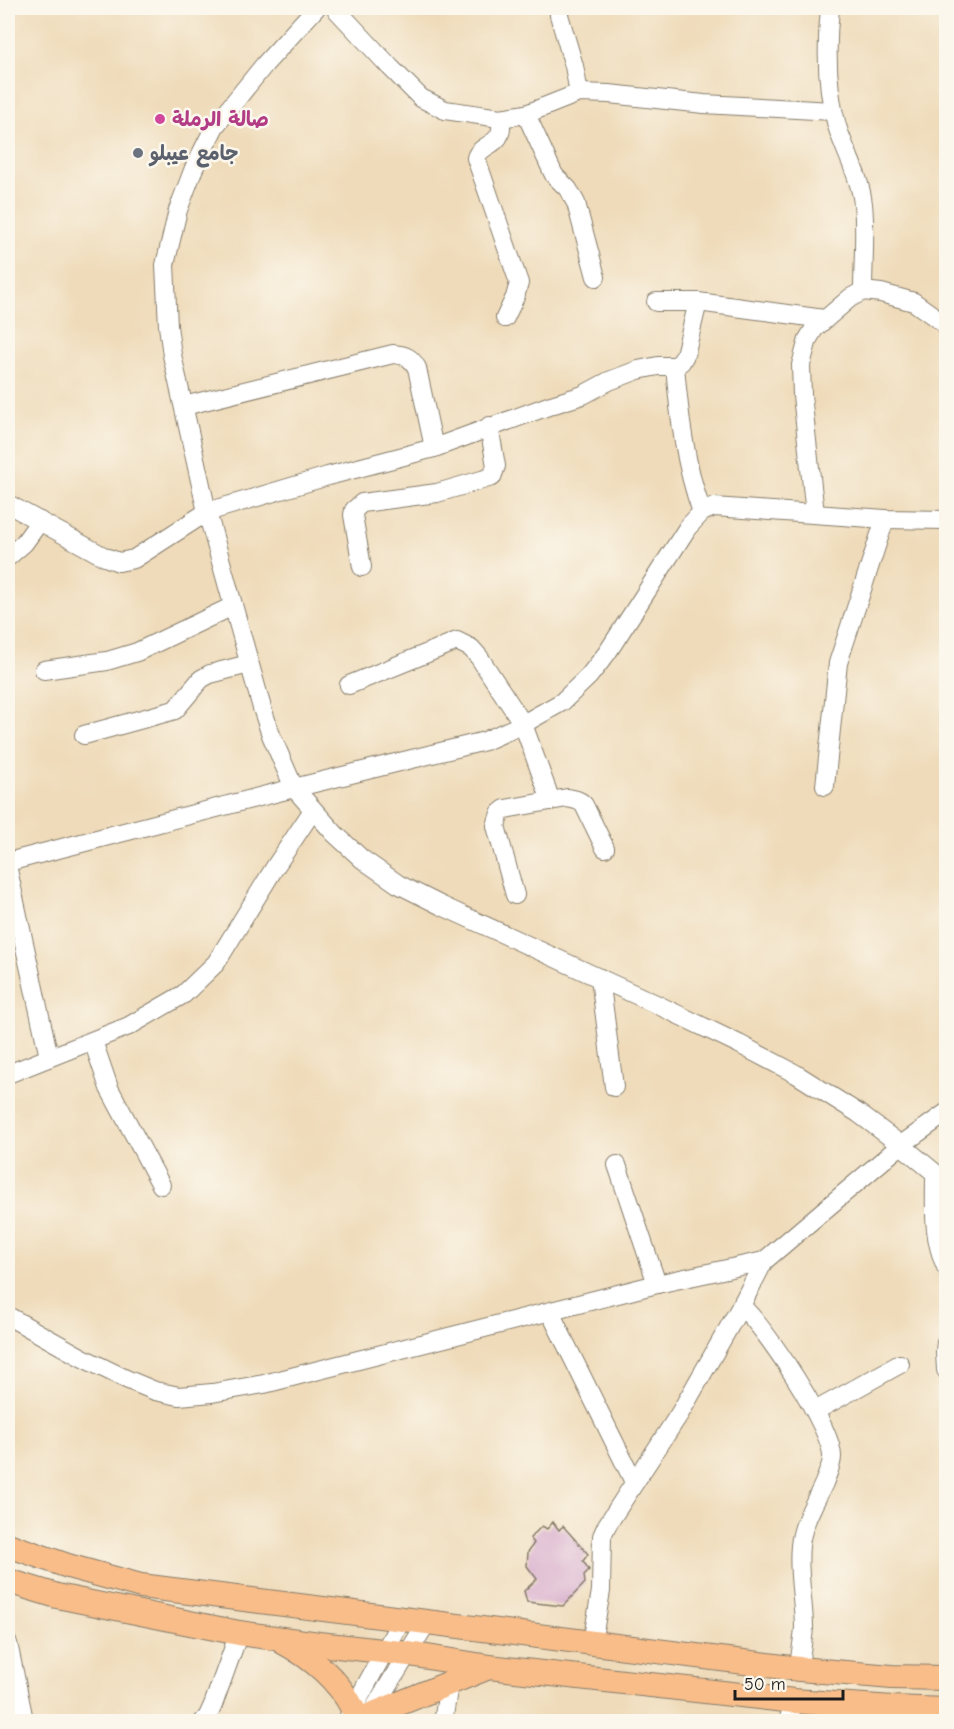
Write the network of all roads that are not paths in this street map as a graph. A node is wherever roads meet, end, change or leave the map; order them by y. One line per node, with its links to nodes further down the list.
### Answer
1 (316, 8): 17 (street)
2 (335, 8): 8 (street)
3 (559, 8): 5 (street)
4 (830, 8): 6 (street)
5 (579, 93): 6 (street); 7 (street)
6 (833, 111): 10 (street)
7 (526, 114): 8 (street); 9 (street)
8 (500, 118): 13 (street)
9 (596, 277)
10 (863, 291): 14 (street); 15 (street)
11 (656, 302): 12 (street)
12 (698, 302): 14 (street); 16 (street)
13 (505, 318)
14 (824, 319): 23 (street)
15 (946, 325)
16 (675, 366): 18 (street); 22 (street)
17 (184, 406): 19 (street); 21 (street)
18 (489, 426): 19 (street); 28 (street)
19 (434, 448): 21 (street)
20 (8, 504): 26 (street)
21 (207, 512): 26 (street); 29 (street)
22 (702, 512): 23 (street); 33 (street)
23 (815, 514): 24 (street)
24 (885, 519): 25 (street); 35 (street)
25 (946, 520)
26 (40, 521): 27 (street)
27 (8, 557)
28 (362, 567)
29 (233, 606): 30 (street); 31 (street)
30 (249, 664): 34 (street); 36 (street)
31 (44, 670)
32 (349, 685): 33 (street)
33 (523, 724): 36 (street); 37 (street)
34 (84, 735)
35 (825, 786)
36 (294, 788): 38 (street); 40 (street)
37 (551, 801): 39 (street); 42 (street)
38 (313, 810): 43 (street); 44 (street)
39 (605, 848)
40 (8, 862)
41 (8, 870): 45 (street)
42 (515, 895)
43 (600, 978): 47 (street); 49 (street)
44 (93, 1041): 45 (street); 52 (street)
45 (50, 1057): 46 (street)
46 (8, 1074)
47 (614, 1088)
48 (946, 1113): 49 (street)
49 (901, 1145): 51 (street); 53 (street)
50 (617, 1165): 55 (street)
51 (941, 1178): 54 (street)
52 (161, 1185)
53 (764, 1261): 55 (street); 56 (street)
54 (946, 1267)
55 (657, 1284): 57 (street)
56 (741, 1306): 62 (street); 63 (street)
57 (550, 1311): 58 (street); 63 (street)
58 (8, 1316)
59 (946, 1342): 61 (street)
60 (900, 1364): 62 (street)
61 (946, 1370)
62 (815, 1411): 74 (street)
63 (634, 1482): 71 (street)
64 (8, 1545): 66 (main road)
65 (8, 1581): 68 (main road)
66 (402, 1619): 67 (main road); 72 (street)
67 (427, 1622): 71 (main road); 72 (street)
68 (239, 1633): 69 (main road); 81 (street)
69 (276, 1637): 72 (main road); 80 (main road)
70 (8, 1643): 79 (street)
71 (592, 1643): 74 (main road)
72 (397, 1653): 73 (main road); 80 (street)
73 (489, 1667): 76 (main road); 78 (main road)
74 (799, 1669): 75 (main road)
75 (946, 1678)
76 (449, 1684): 80 (main road); 82 (street)
77 (946, 1710): 78 (main road)
78 (791, 1711)
79 (23, 1715)
80 (359, 1717)
81 (203, 1722)
82 (443, 1722)

